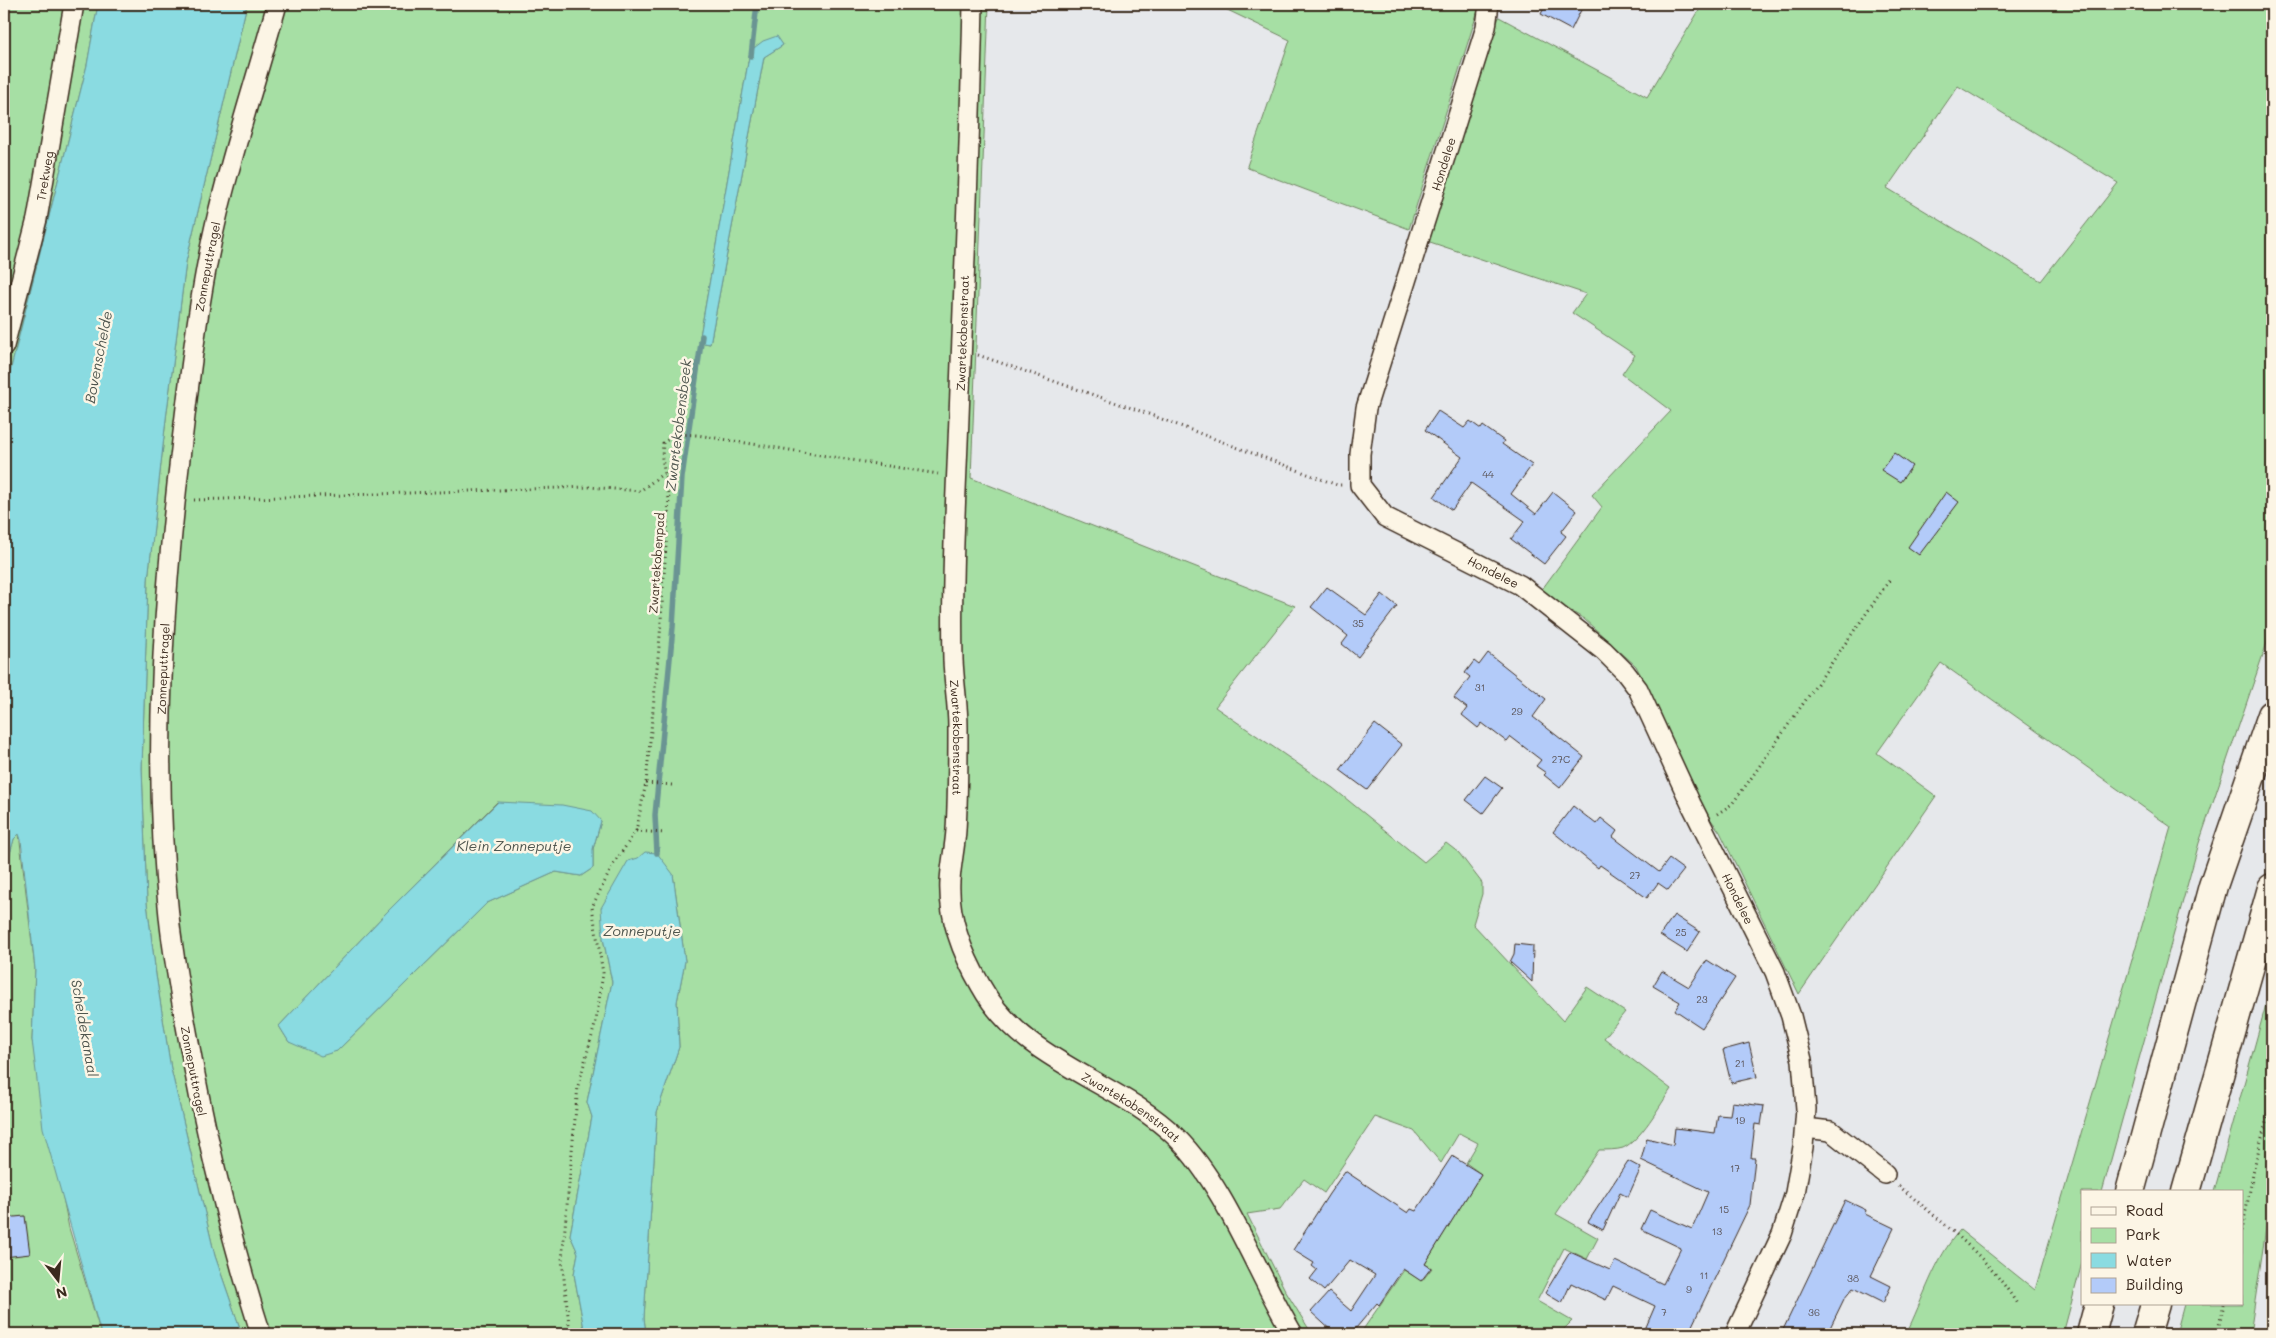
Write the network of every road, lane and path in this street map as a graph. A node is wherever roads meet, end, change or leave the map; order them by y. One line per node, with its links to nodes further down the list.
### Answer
1 (74, 4): 5 (street, Trekweg)
2 (277, 4): 10 (street, Zonneputtragel)
3 (972, 4): 6 (street, Zwartekobenstraat)
4 (1489, 4): 9 (street, Hondelee)
5 (4, 346)
6 (960, 354): 8 (street, Zwartekobenstraat); 9 (path)
7 (664, 473): 8 (path, Zwartekobenpad); 10 (path); 13 (path, Zwartekobenpad)
8 (956, 477): 31 (street, Zwartekobenstraat)
9 (1360, 485): 15 (street, Hondelee)
10 (174, 500): 29 (street, Zonneputtragel)
11 (1891, 578): 15 (path)
12 (2272, 715): 22 (highway)
13 (646, 783): 14 (path); 16 (path, Zwartekobenpad)
14 (672, 785)
15 (1702, 825): 20 (street, Hondelee)
16 (636, 831): 17 (path); 30 (path)
17 (664, 833)
18 (2272, 888): 23 (highway)
19 (2271, 1111): 24 (path)
20 (1805, 1128): 21 (street); 32 (street, Hondelee)
21 (1885, 1174): 25 (path)
22 (2131, 1190)
23 (2187, 1190)
24 (2244, 1221)
25 (2017, 1304)
26 (2098, 1306): 33 (highway)
27 (2153, 1306): 34 (highway)
28 (2224, 1306): 35 (path)
29 (261, 1334)
30 (570, 1334)
31 (1293, 1334)
32 (1735, 1334)
33 (2091, 1334)
34 (2146, 1334)
35 (2217, 1334)

